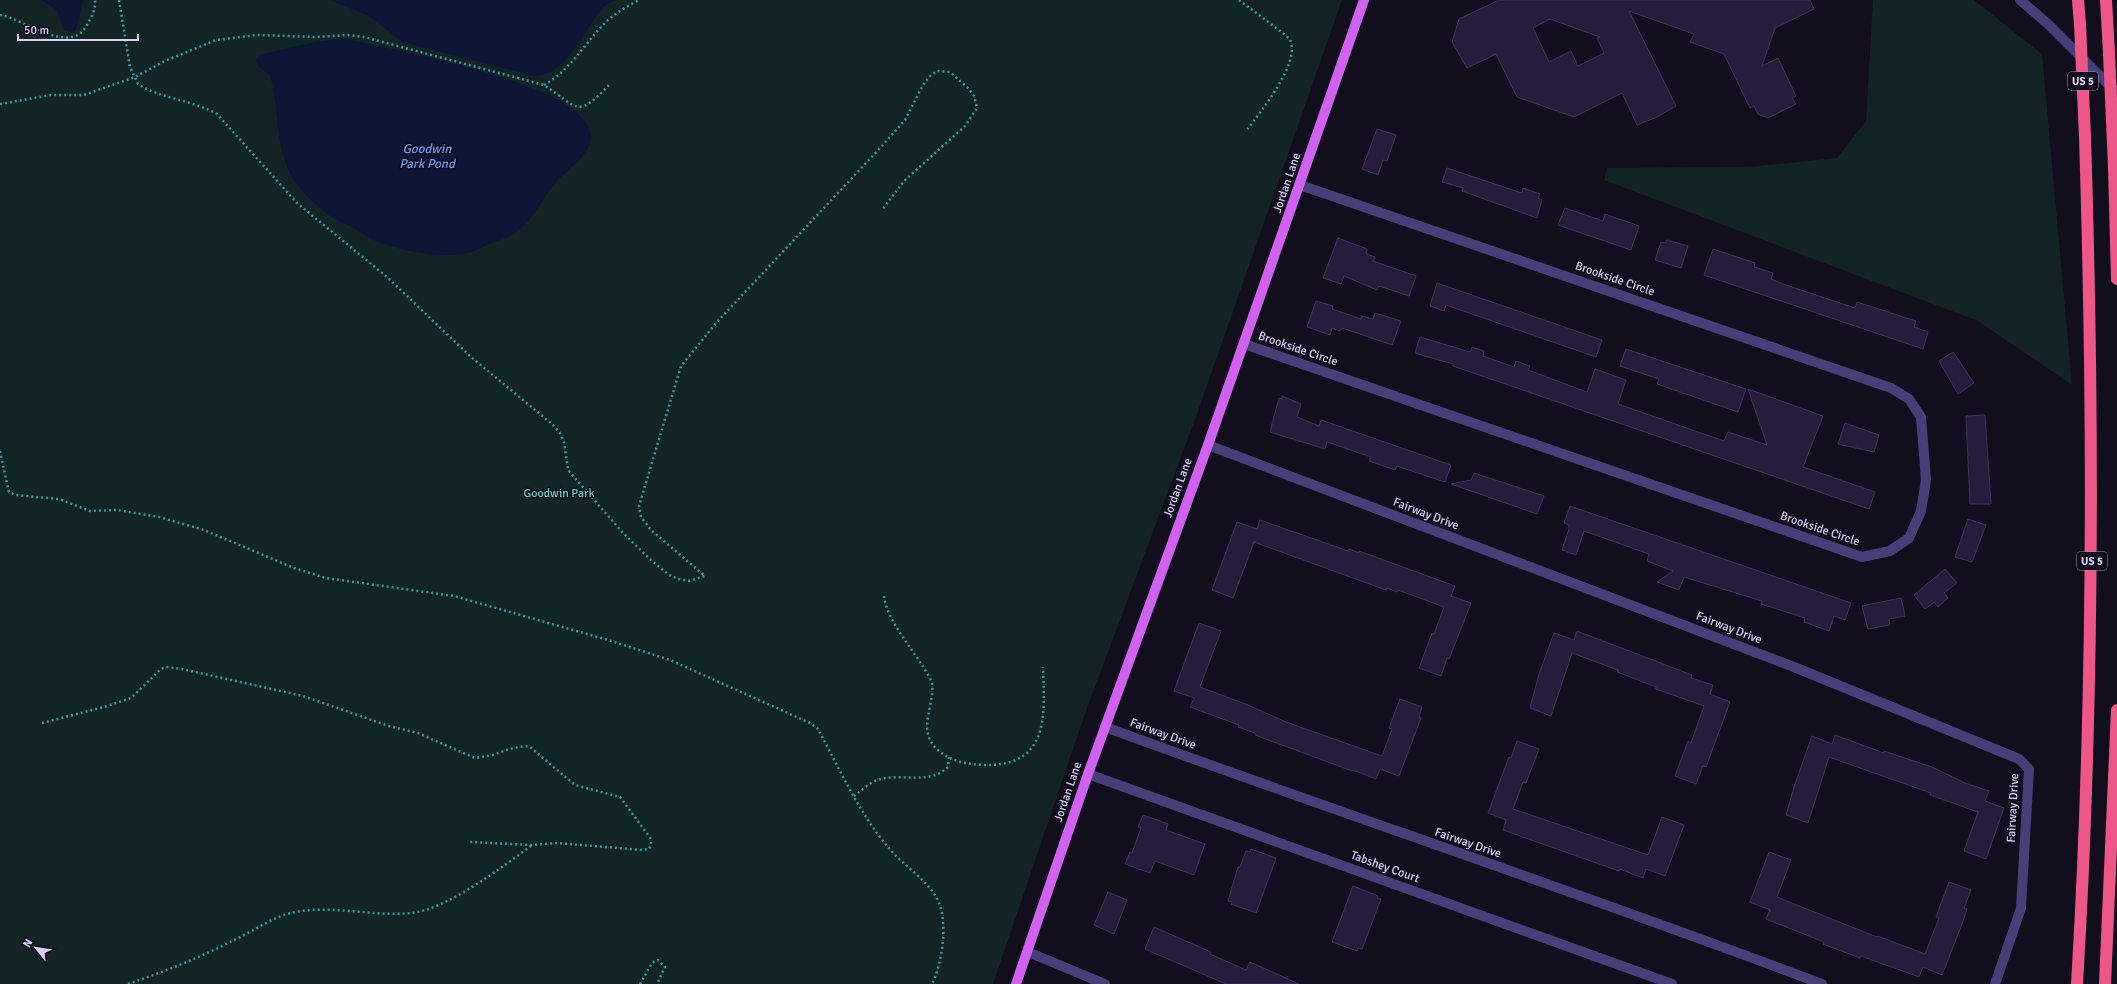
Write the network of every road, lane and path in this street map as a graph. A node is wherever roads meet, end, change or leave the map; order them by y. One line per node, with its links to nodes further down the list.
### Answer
1 (95, 0): 9 (path)
2 (119, 0): 10 (path)
3 (639, 0): 11 (path)
4 (1239, 0): 15 (path)
5 (1364, 0): 16 (main road, Jordan Lane)
6 (2020, 0): 13 (street)
7 (2078, 0): 42 (highway, US 5, bridge)
8 (2106, 0): 18 (highway, US 5, bridge)
9 (0, 15)
10 (135, 77): 11 (path); 14 (path); 17 (path)
11 (544, 85): 12 (path)
12 (609, 85)
13 (2117, 93)
14 (0, 104)
15 (1247, 130)
16 (1300, 184): 19 (main road, Jordan Lane); 19 (street, Brookside Circle)
17 (882, 210)
18 (2117, 278)
19 (1244, 344): 20 (main road, Jordan Lane)
20 (1208, 445): 26 (main road, Jordan Lane); 41 (street, Fairway Drive)
21 (0, 451): 29 (path)
22 (884, 596): 27 (path)
23 (1043, 667): 27 (path)
24 (2117, 710): 43 (highway)
25 (42, 722): 31 (path)
26 (1104, 727): 28 (main road, Jordan Lane); 40 (street, Fairway Drive)
27 (949, 757): 29 (path)
28 (1088, 774): 32 (main road, Jordan Lane); 39 (street, Tabshey Court)
29 (854, 796): 36 (path)
30 (470, 842): 31 (path)
31 (532, 845): 33 (path)
32 (1028, 952): 37 (main road, Jordan Lane); 38 (street)
33 (128, 984)
34 (640, 984): 35 (path)
35 (657, 984)
36 (932, 984)
37 (1016, 984)
38 (1105, 984)
39 (1672, 984)
40 (1822, 984)
41 (1994, 984)
42 (2077, 984)
43 (2105, 984)

